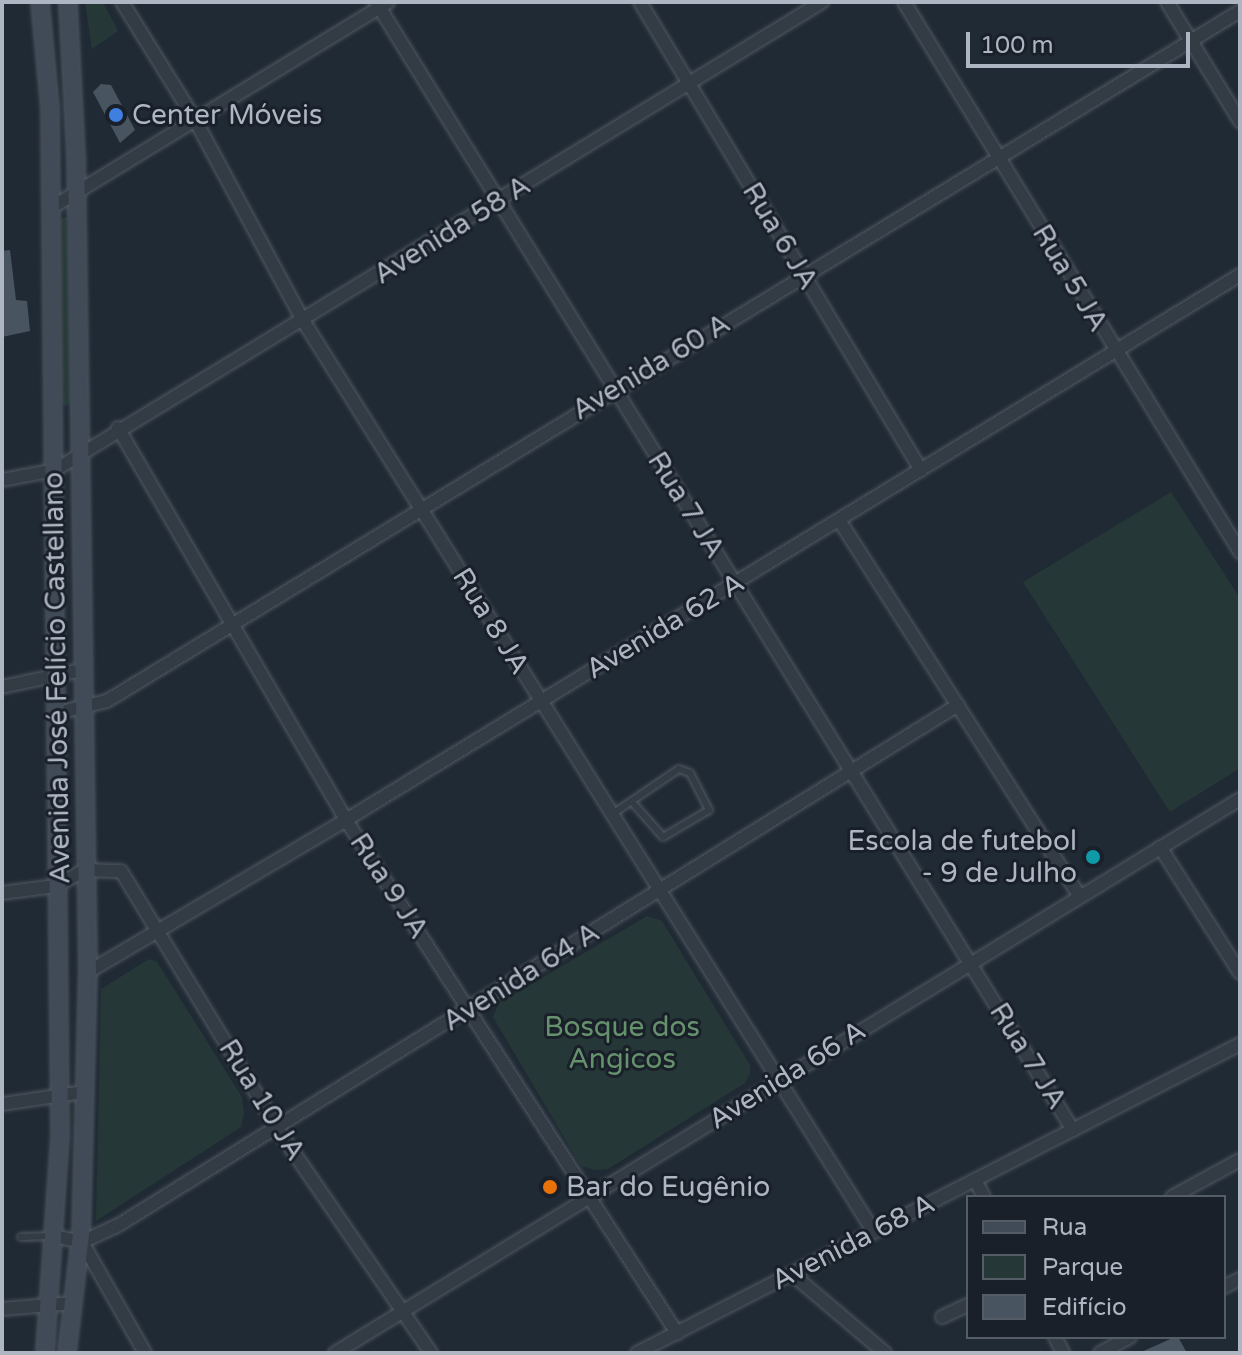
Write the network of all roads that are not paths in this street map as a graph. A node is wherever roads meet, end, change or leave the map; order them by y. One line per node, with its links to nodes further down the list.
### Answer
1 (40, 2): 17 (main road, Avenida José Felício Castellano)
2 (68, 2): 15 (main road, Avenida José Felício Castellano)
3 (122, 2): 12 (street, Rua 8 JA)
4 (640, 2): 11 (street, Rua 6 JA)
5 (822, 2): 11 (street, Avenida 58 A)
6 (904, 2): 14 (street, Rua 5 JA)
7 (1167, 2): 10 (street)
8 (381, 4): 12 (street); 16 (street, Rua 7 JA)
9 (1240, 11): 10 (street, Avenida 60 A)
10 (1191, 40): 13 (street); 14 (street, Avenida 60 A)
11 (689, 84): 16 (street, Avenida 58 A); 18 (street, Rua 6 JA)
12 (194, 118): 15 (street); 20 (street, Rua 8 JA)
13 (1240, 121)
14 (997, 158): 18 (street, Avenida 60 A); 21 (street, Rua 5 JA)
15 (75, 198): 17 (street); 24 (main road, Avenida José Felício Castellano)
16 (499, 201): 20 (street, Avenida 58 A); 22 (street, Rua 7 JA)
17 (51, 208): 25 (main road, Avenida José Felício Castellano)
18 (804, 275): 22 (street, Avenida 60 A); 26 (street, Rua 6 JA)
19 (1240, 275): 21 (street, Avenida 62 A)
20 (304, 322): 23 (street, Avenida 58 A); 28 (street, Rua 8 JA)
21 (1114, 352): 26 (street, Avenida 62 A); 30 (street, Rua 5 JA)
22 (614, 389): 28 (street, Avenida 60 A); 31 (street, Rua 7 JA)
23 (118, 428): 24 (street, Avenida 58 A); 32 (street, Rua 9 JA)
24 (79, 453): 25 (street, Avenida 58 A); 33 (main road, Avenida José Felício Castellano)
25 (55, 470): 27 (street); 34 (main road, Avenida José Felício Castellano)
26 (921, 470): 29 (street, Avenida 62 A)
27 (2, 480)
28 (420, 508): 32 (street, Avenida 60 A); 36 (street, Rua 8 JA)
29 (839, 520): 31 (street, Avenida 62 A); 37 (street)
30 (1238, 545)
31 (735, 584): 36 (street, Avenida 62 A); 40 (street, Rua 7 JA)
32 (230, 623): 38 (street, Avenida 60 A); 44 (street, Rua 9 JA)
33 (82, 670): 34 (street); 38 (main road, Avenida José Felício Castellano)
34 (55, 676): 35 (street); 39 (main road, Avenida José Felício Castellano)
35 (2, 687)
36 (543, 701): 43 (street, Rua 8 JA); 44 (street, Avenida 62 A)
37 (958, 705): 40 (street, Avenida 64 A); 50 (street)
38 (86, 707): 39 (street, Avenida 60 A); 46 (main road, Avenida José Felício Castellano)
39 (57, 713): 47 (main road, Avenida José Felício Castellano)
40 (850, 773): 48 (street, Avenida 64 A); 52 (street, Rua 7 JA)
41 (1240, 799): 45 (street, Avenida 66 A)
42 (632, 802): 42 (lane); 43 (lane)
43 (611, 815): 48 (street, Rua 8 JA)
44 (346, 820): 51 (street, Avenida 62 A); 55 (street, Rua 9 JA)
45 (1160, 847): 50 (street, Avenida 66 A); 54 (street)
46 (85, 870): 47 (street); 51 (street, Rua 10 JA); 53 (main road, Avenida José Felício Castellano)
47 (56, 886): 49 (street); 59 (main road, Avenida José Felício Castellano)
48 (662, 891): 55 (street, Avenida 64 A); 57 (street, Rua 8 JA)
49 (2, 893)
50 (1079, 896): 52 (street, Avenida 66 A)
51 (158, 932): 53 (street, Avenida 62 A); 61 (street, Rua 10 JA)
52 (970, 962): 57 (street, Avenida 66 A); 62 (street, Rua 7 JA)
53 (88, 972): 58 (main road, Avenida José Felício Castellano)
54 (1240, 973)
55 (469, 1009): 61 (street, Avenida 64 A); 67 (street, Rua 9 JA)
56 (1240, 1044): 62 (street, Avenida 68 A)
57 (777, 1080): 67 (street, Avenida 66 A); 68 (street, Rua 8 JA)
58 (84, 1092): 59 (street); 71 (main road, Avenida José Felício Castellano)
59 (59, 1096): 60 (street); 69 (main road, Avenida José Felício Castellano)
60 (2, 1104)
61 (277, 1128): 71 (street, Avenida 64 A); 77 (street, Rua 10 JA)
62 (1073, 1130): 64 (street, Avenida 68 A)
63 (1240, 1160): 66 (street)
64 (975, 1180): 65 (street); 68 (street, Avenida 68 A)
65 (983, 1195)
66 (1176, 1195)
67 (586, 1199): 77 (street, Avenida 66 A); 79 (street, Rua 9 JA)
68 (874, 1232): 72 (street, Avenida 68 A)
69 (54, 1236): 70 (lane); 71 (street); 73 (main road, Avenida José Felício Castellano)
70 (21, 1237)
71 (81, 1242): 74 (main road, Avenida José Felício Castellano); 83 (street)
72 (792, 1274): 79 (street, Avenida 68 A); 87 (street)
73 (51, 1302): 74 (street); 76 (street); 81 (main road, Avenida José Felício Castellano)
74 (73, 1303): 82 (main road, Avenida José Felício Castellano)
75 (966, 1306): 78 (street)
76 (2, 1309)
77 (403, 1311): 84 (street, Avenida 66 A); 85 (street, Rua 10 JA)
78 (942, 1317)
79 (677, 1333): 86 (street, Avenida 68 A)
80 (1126, 1339): 88 (street)
81 (45, 1353)
82 (67, 1353)
83 (145, 1353)
84 (335, 1353)
85 (431, 1353)
86 (637, 1353)
87 (885, 1353)
88 (1100, 1353)

